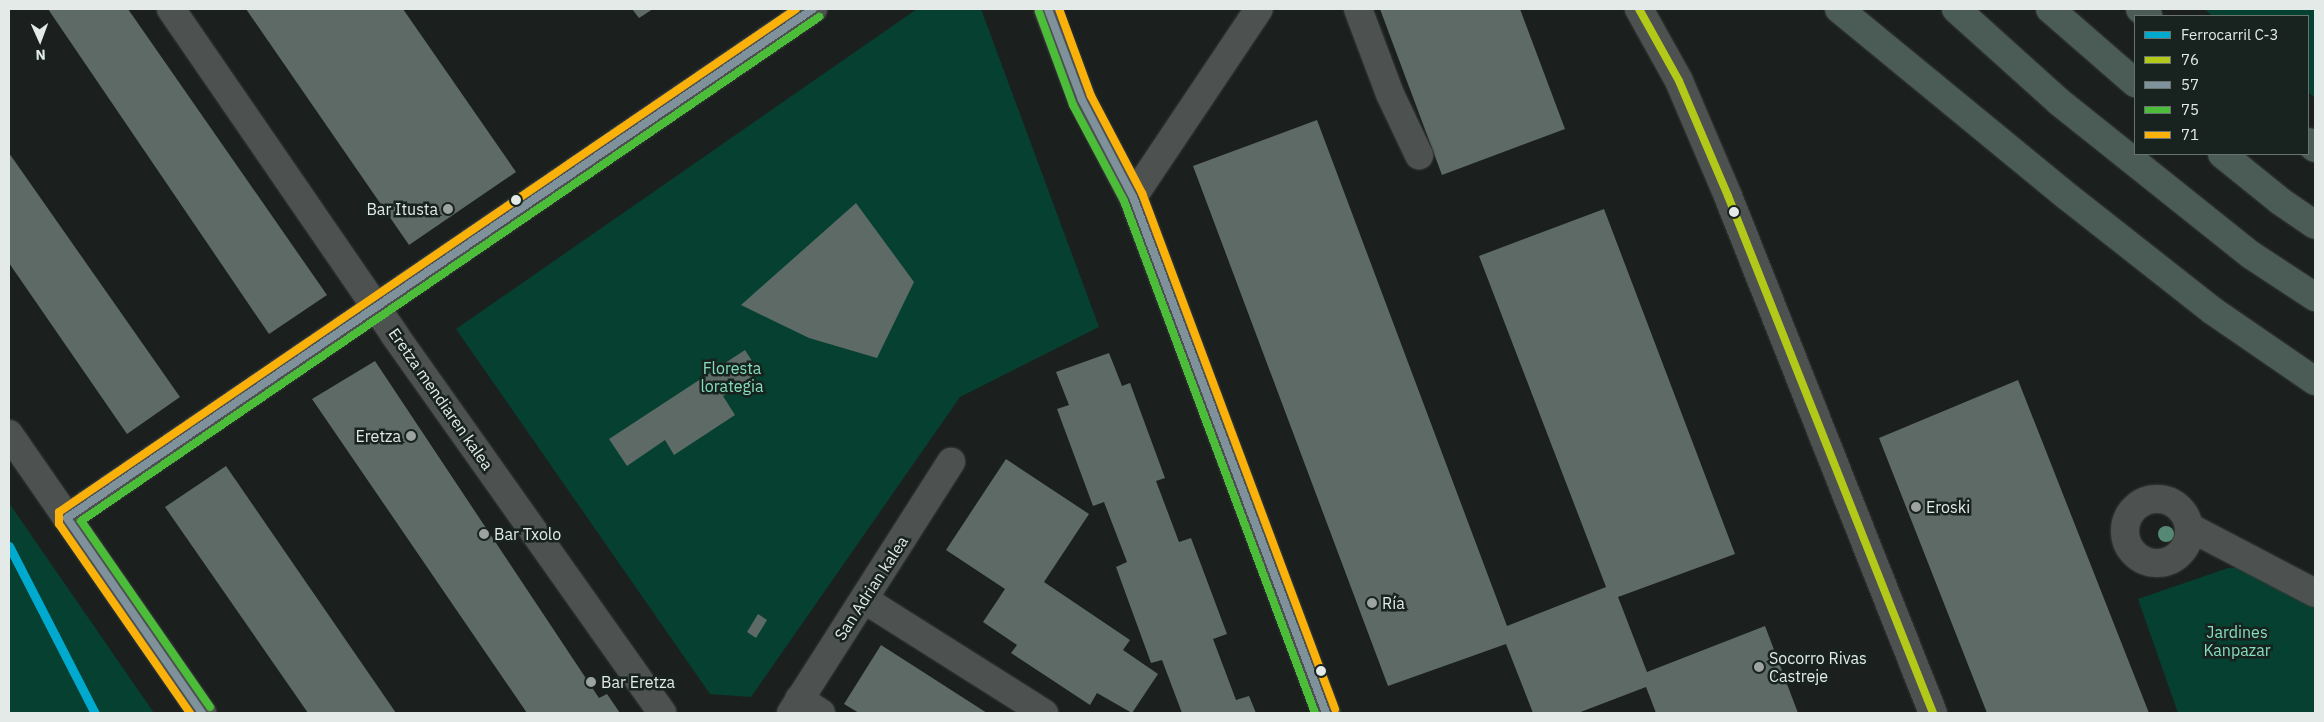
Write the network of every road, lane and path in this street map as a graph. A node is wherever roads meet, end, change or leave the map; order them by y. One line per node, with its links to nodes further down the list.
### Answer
1 (171, 9): 18 (street, Eretza mendiaren kalea)
2 (813, 9): 18 (street)
3 (1048, 9): 15 (street)
4 (1259, 9): 15 (street)
5 (1358, 9): 13 (street)
6 (1639, 9): 31 (street)
7 (1839, 9): 12 (highway)
8 (1869, 9): 12 (highway)
9 (1956, 9): 17 (highway)
10 (2050, 9): 11 (highway)
11 (2134, 82)
12 (1957, 107): 19 (highway)
13 (1419, 155)
14 (2223, 155): 16 (highway)
15 (1133, 197): 30 (street)
16 (2315, 224)
17 (2315, 297)
18 (376, 308): 22 (street); 28 (street, Eretza mendiaren kalea)
19 (2315, 381)
20 (9, 434): 22 (street)
21 (951, 462): 25 (street, San Adrian kalea)
22 (67, 518): 27 (street)
23 (2189, 527): 24 (street)
24 (2315, 593)
25 (865, 600): 26 (street, San Adrian kalea); 29 (street)
26 (804, 709)
27 (202, 713)
28 (662, 713)
29 (1044, 713)
30 (1326, 713)
31 (1933, 713)

